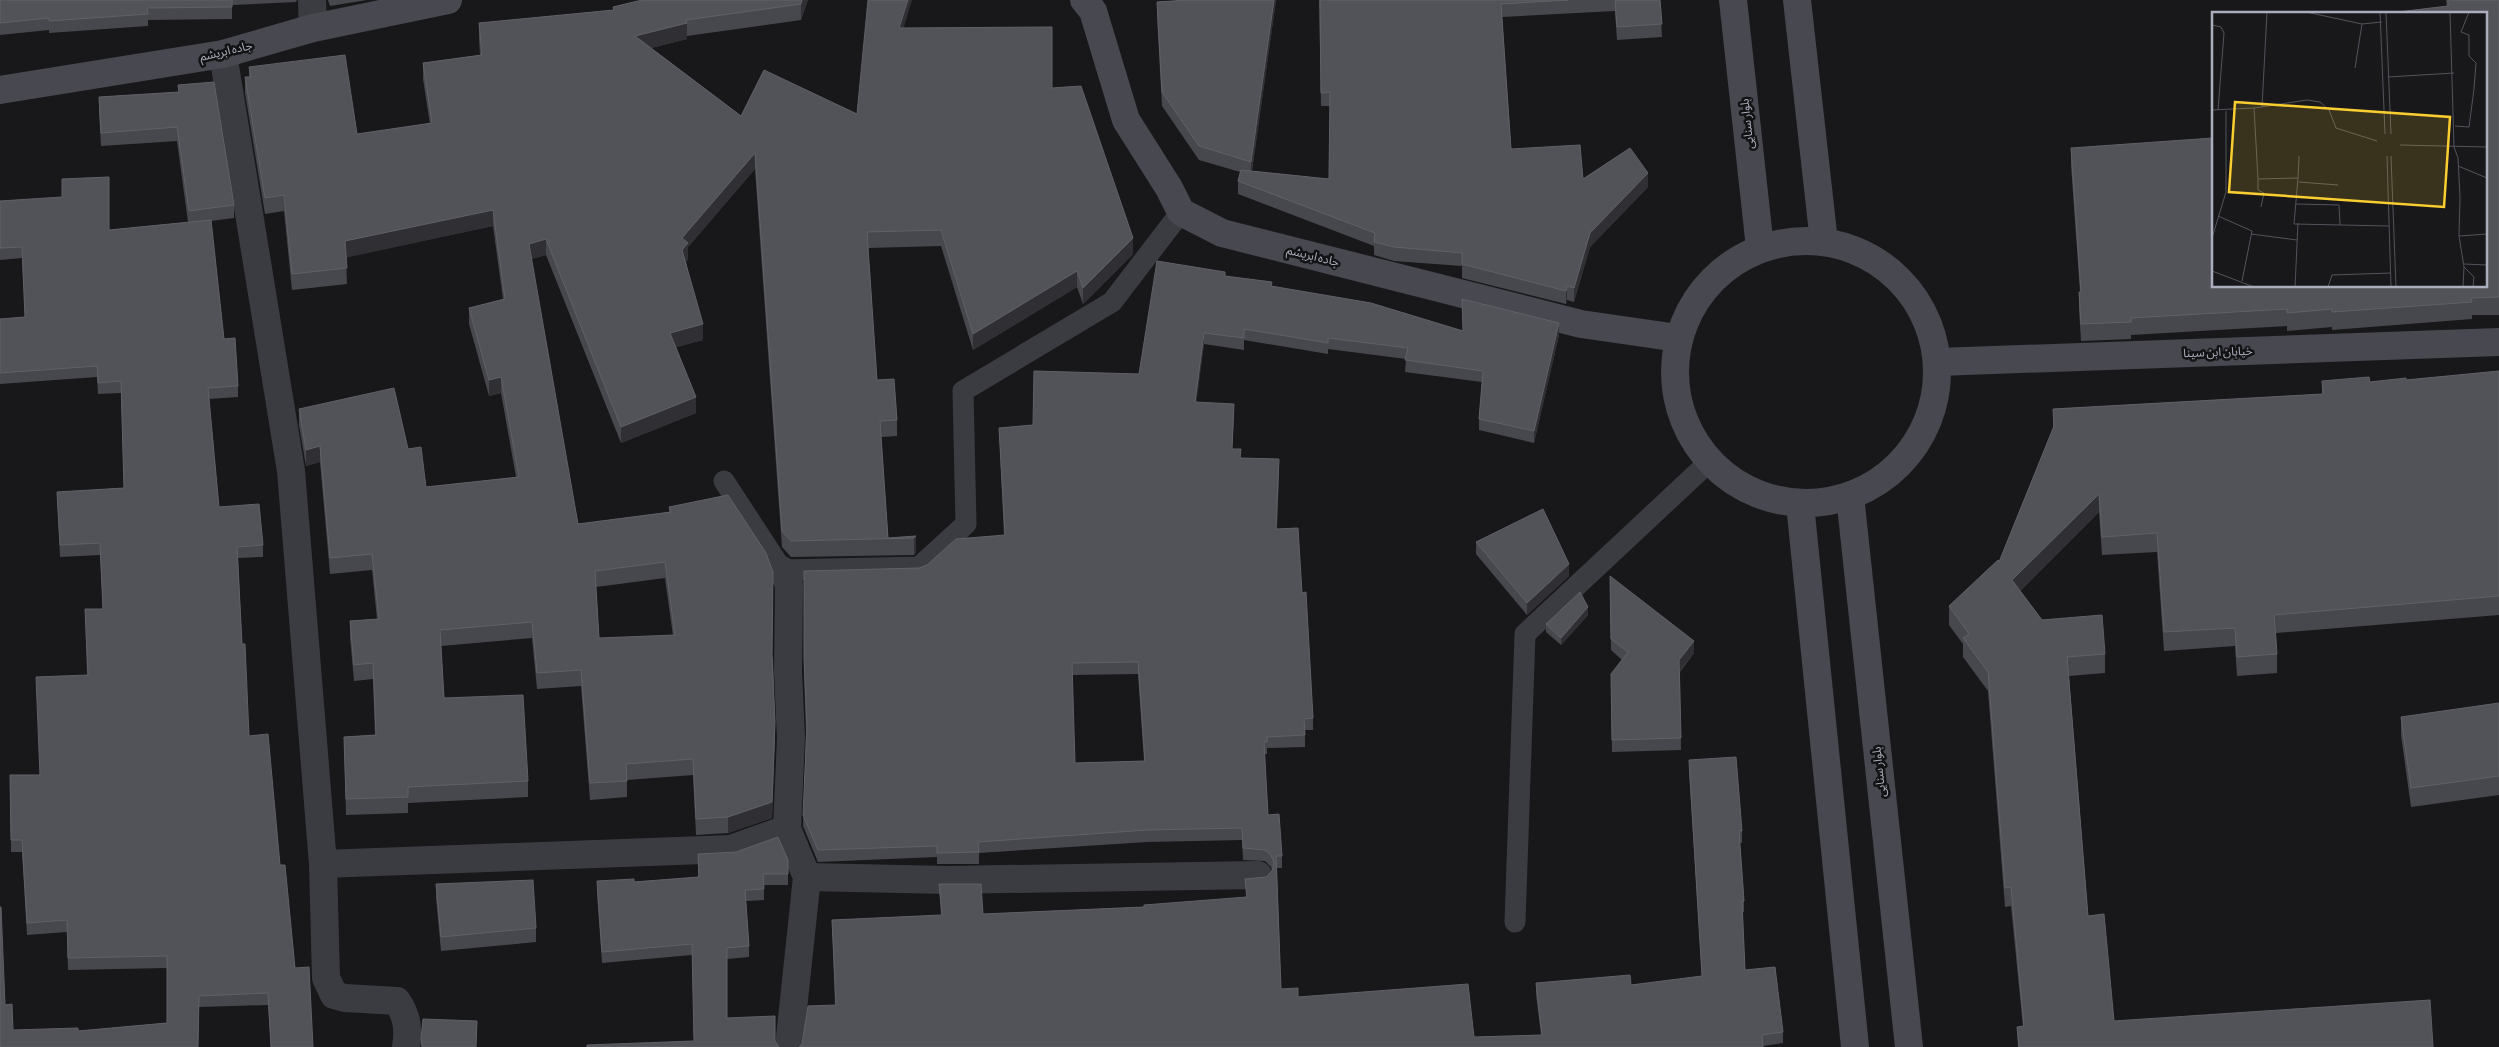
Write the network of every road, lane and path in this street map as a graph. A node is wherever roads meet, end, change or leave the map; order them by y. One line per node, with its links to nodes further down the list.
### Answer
1 (312, 0): 6 (street)
2 (448, 0): 6 (main road, جاده ابریشم)
3 (1084, 0): 9 (main road)
4 (1733, 0): 11 (main road, بلوار سنایی)
5 (1797, 0): 10 (main road)
6 (313, 28): 7 (main road, جاده ابریشم)
7 (223, 54): 8 (main road, جاده ابریشم); 21 (street)
8 (0, 90)
9 (1182, 212): 12 (main road, جاده ابریشم); 19 (lane)
10 (1824, 242): 11 (main road); 14 (main road)
11 (1760, 248): 12 (main road)
12 (1678, 338): 15 (main road)
13 (2499, 342): 14 (main road, خیابان ابن سینا)
14 (1938, 362): 17 (main road)
15 (1709, 462): 18 (main road); 24 (lane)
16 (724, 481): 19 (lane)
17 (1850, 496): 18 (main road); 28 (main road, بلوار سنایی)
18 (1800, 504): 27 (main road)
19 (782, 570): 20 (street)
20 (787, 829): 21 (street); 23 (street)
21 (323, 864): 25 (street)
22 (1258, 875): 23 (street)
23 (807, 877): 26 (street)
24 (1515, 922)
25 (406, 1047)
26 (789, 1047)
27 (1855, 1047)
28 (1909, 1047)

